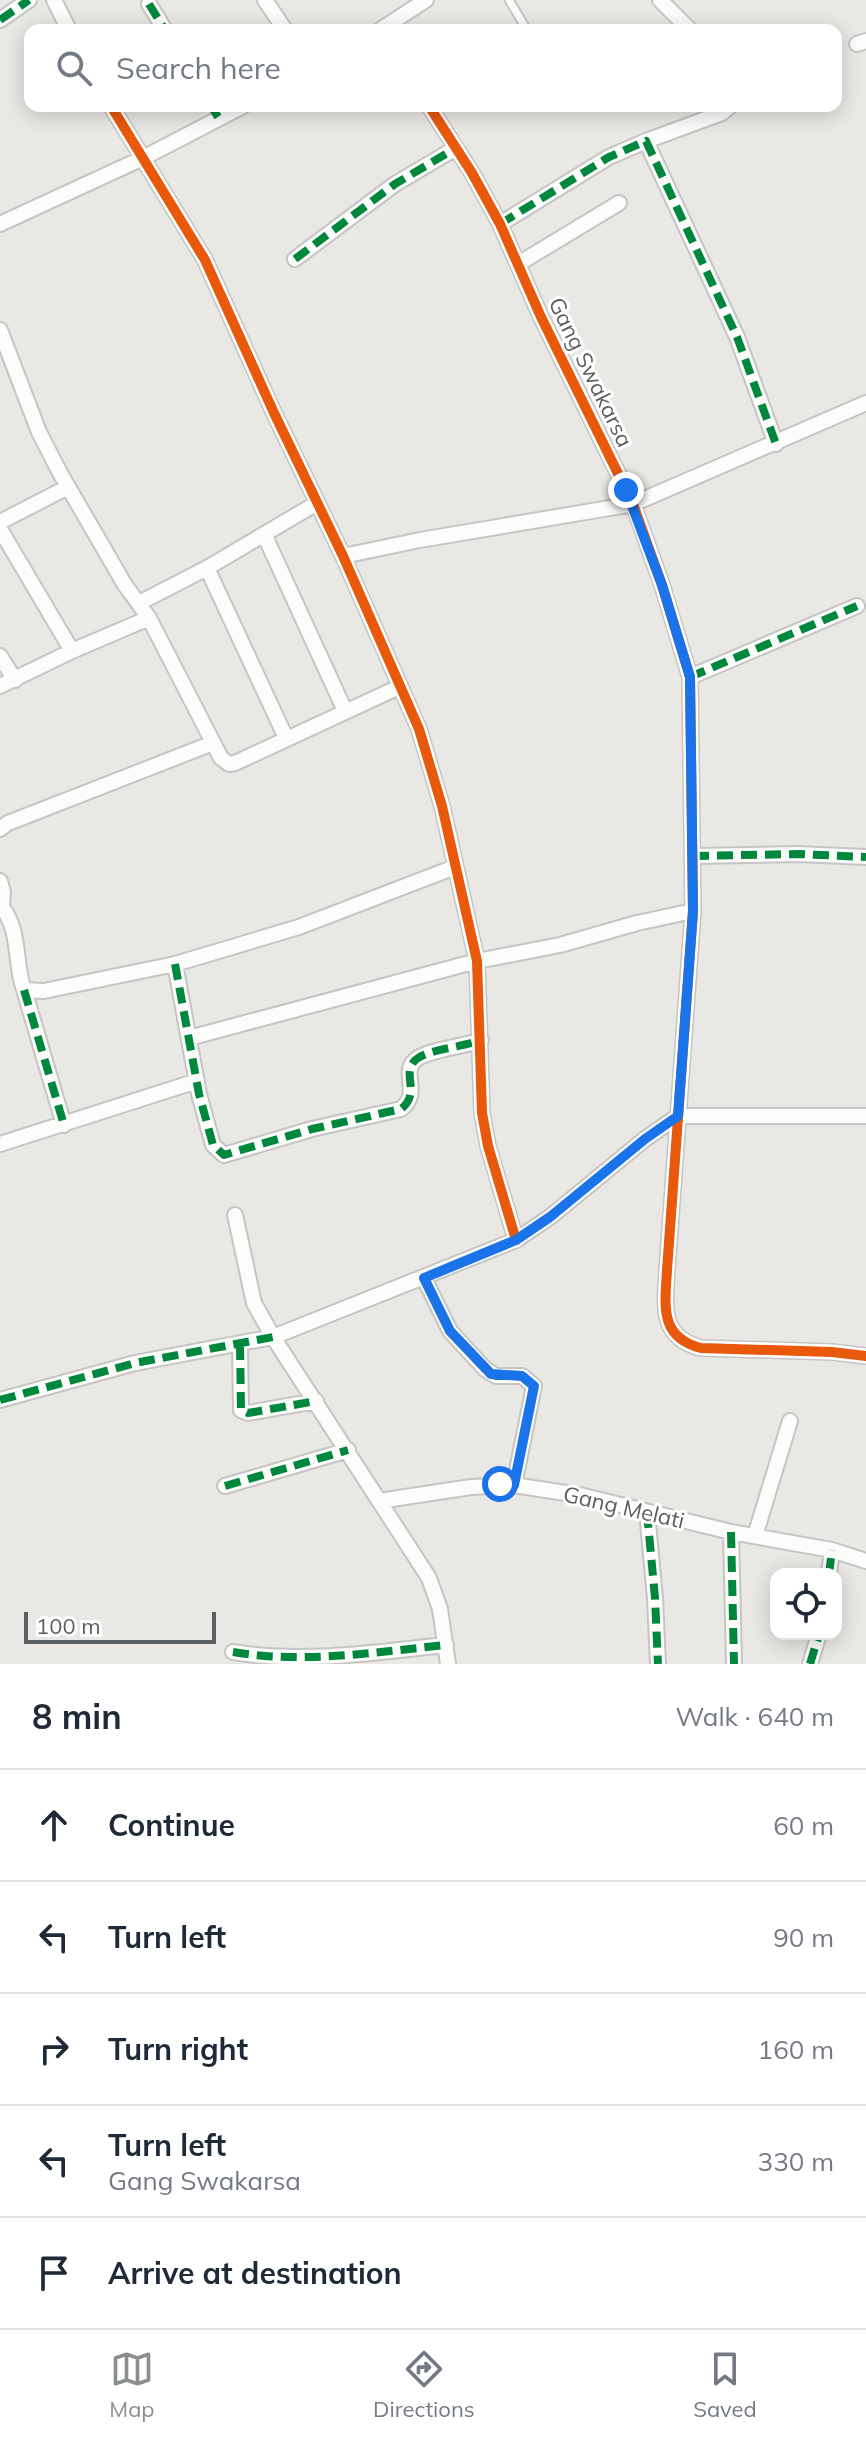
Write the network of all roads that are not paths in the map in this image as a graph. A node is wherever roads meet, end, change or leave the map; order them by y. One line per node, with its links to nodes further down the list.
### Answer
1 (29, 0): 8 (street)
2 (54, 0): 9 (street)
3 (265, 0): 11 (street)
4 (426, 0): 12 (street)
5 (509, 0): 13 (lane)
6 (660, 0): 14 (street)
7 (149, 4): 10 (street)
8 (0, 20)
9 (66, 24)
10 (161, 24)
11 (281, 24)
12 (390, 24)
13 (523, 24)
14 (684, 24)
15 (115, 112): 21 (street)
16 (214, 112): 21 (street)
17 (433, 112): 20 (street, Gang Swakarsa)
18 (723, 112): 19 (street)
19 (646, 141): 24 (street); 29 (street)
20 (456, 148): 24 (street, Gang Swakarsa); 25 (street)
21 (143, 158): 23 (street); 31 (street)
22 (619, 203): 26 (street)
23 (0, 224)
24 (500, 224): 26 (street, Gang Swakarsa)
25 (295, 259)
26 (518, 264): 32 (street, Gang Swakarsa)
27 (0, 330): 30 (street)
28 (866, 403): 29 (street)
29 (776, 444): 32 (street)
30 (68, 487): 33 (street); 38 (street)
31 (317, 503): 35 (street); 36 (street)
32 (633, 504): 36 (street); 43 (street, Gang Swakarsa)
33 (0, 522)
34 (0, 529): 41 (street)
35 (264, 534): 37 (street); 47 (street)
36 (343, 556): 46 (street)
37 (207, 568): 38 (street); 48 (street)
38 (139, 603): 40 (street)
39 (857, 606): 43 (street)
40 (149, 618): 41 (street); 49 (street)
41 (72, 651): 44 (street)
42 (0, 656): 44 (street)
43 (690, 677): 51 (street, Gang Swakarsa)
44 (15, 680): 45 (street)
45 (0, 686)
46 (399, 687): 47 (street); 53 (street)
47 (345, 711): 48 (street)
48 (286, 738): 49 (street)
49 (213, 743): 50 (street)
50 (0, 829)
51 (693, 856): 52 (street); 56 (street, Gang Swakarsa)
52 (866, 857)
53 (455, 867): 57 (street); 58 (street)
54 (0, 881): 55 (street)
55 (1, 907): 59 (street)
56 (693, 911): 57 (street); 63 (street, Gang Swakarsa)
57 (477, 961): 60 (street); 61 (street)
58 (175, 964): 59 (street); 60 (street)
59 (24, 990): 65 (street)
60 (189, 1038): 62 (street)
61 (481, 1040): 62 (street); 68 (street)
62 (197, 1081): 65 (street)
63 (678, 1116): 64 (street); 68 (street); 72 (street, Gang Swakarsa)
64 (866, 1116)
65 (64, 1125): 66 (street)
66 (0, 1144)
67 (235, 1215): 70 (street)
68 (516, 1240): 69 (street)
69 (424, 1278): 70 (street); 77 (street)
70 (273, 1337): 71 (street); 74 (street)
71 (240, 1344): 73 (street); 74 (street)
72 (866, 1356)
73 (0, 1400)
74 (316, 1401): 76 (street)
75 (790, 1421): 82 (street)
76 (348, 1450): 78 (street); 79 (street)
77 (514, 1485): 79 (street, Gang Melati); 80 (street, Gang Melati)
78 (225, 1486)
79 (379, 1501): 87 (street)
80 (647, 1512): 81 (street, Gang Melati); 93 (street)
81 (731, 1532): 82 (street, Gang Melati); 94 (street)
82 (755, 1536): 83 (street, Gang Melati)
83 (832, 1550): 84 (street, Gang Melati); 85 (street)
84 (866, 1561)
85 (830, 1568)
86 (817, 1640): 95 (street)
87 (446, 1645): 89 (street); 92 (street)
88 (233, 1652): 90 (street)
89 (387, 1658): 91 (street)
90 (268, 1660): 91 (street)
91 (333, 1660)
92 (448, 1664)
93 (658, 1664)
94 (734, 1664)
95 (810, 1664)

